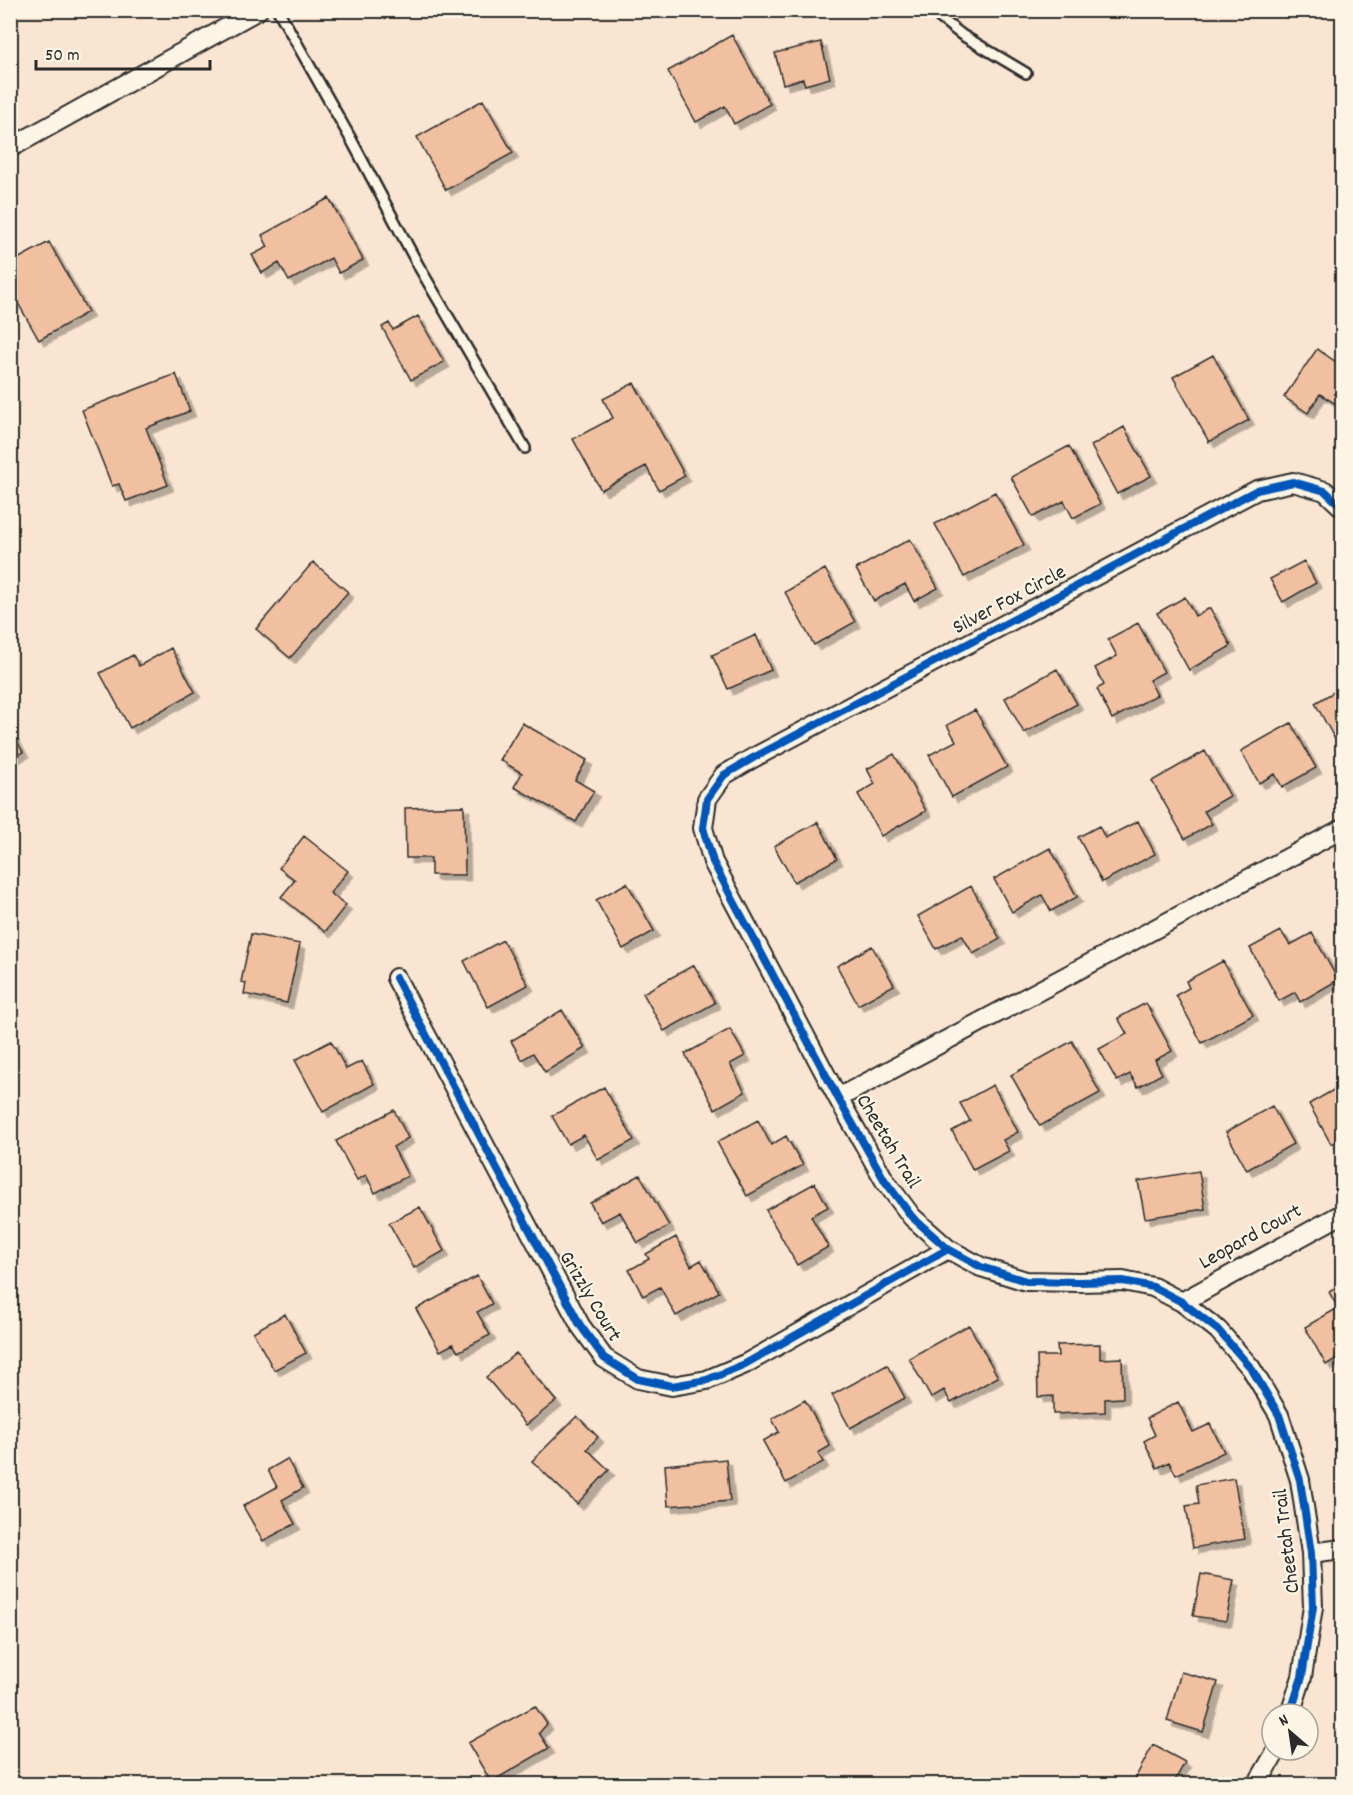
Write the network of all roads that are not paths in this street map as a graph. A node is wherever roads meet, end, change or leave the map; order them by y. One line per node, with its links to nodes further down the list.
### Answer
1 (258, 10): 5 (street)
2 (278, 10): 6 (lane)
3 (934, 10): 4 (lane)
4 (1026, 73)
5 (10, 148)
6 (525, 448)
7 (1342, 507): 8 (street, Silver Fox Circle)
8 (707, 799): 11 (street, Cheetah Trail)
9 (1342, 829): 11 (street)
10 (396, 978): 13 (street, Grizzly Court)
11 (838, 1098): 13 (street, Cheetah Trail)
12 (1342, 1215): 14 (street, Leopard Court)
13 (948, 1249): 14 (street, Cheetah Trail)
14 (1182, 1302): 16 (street, Cheetah Trail)
15 (1342, 1548): 16 (street)
16 (1311, 1553): 17 (street, Cheetah Trail)
17 (1294, 1702)
18 (1271, 1762): 19 (street)
19 (1257, 1785)

